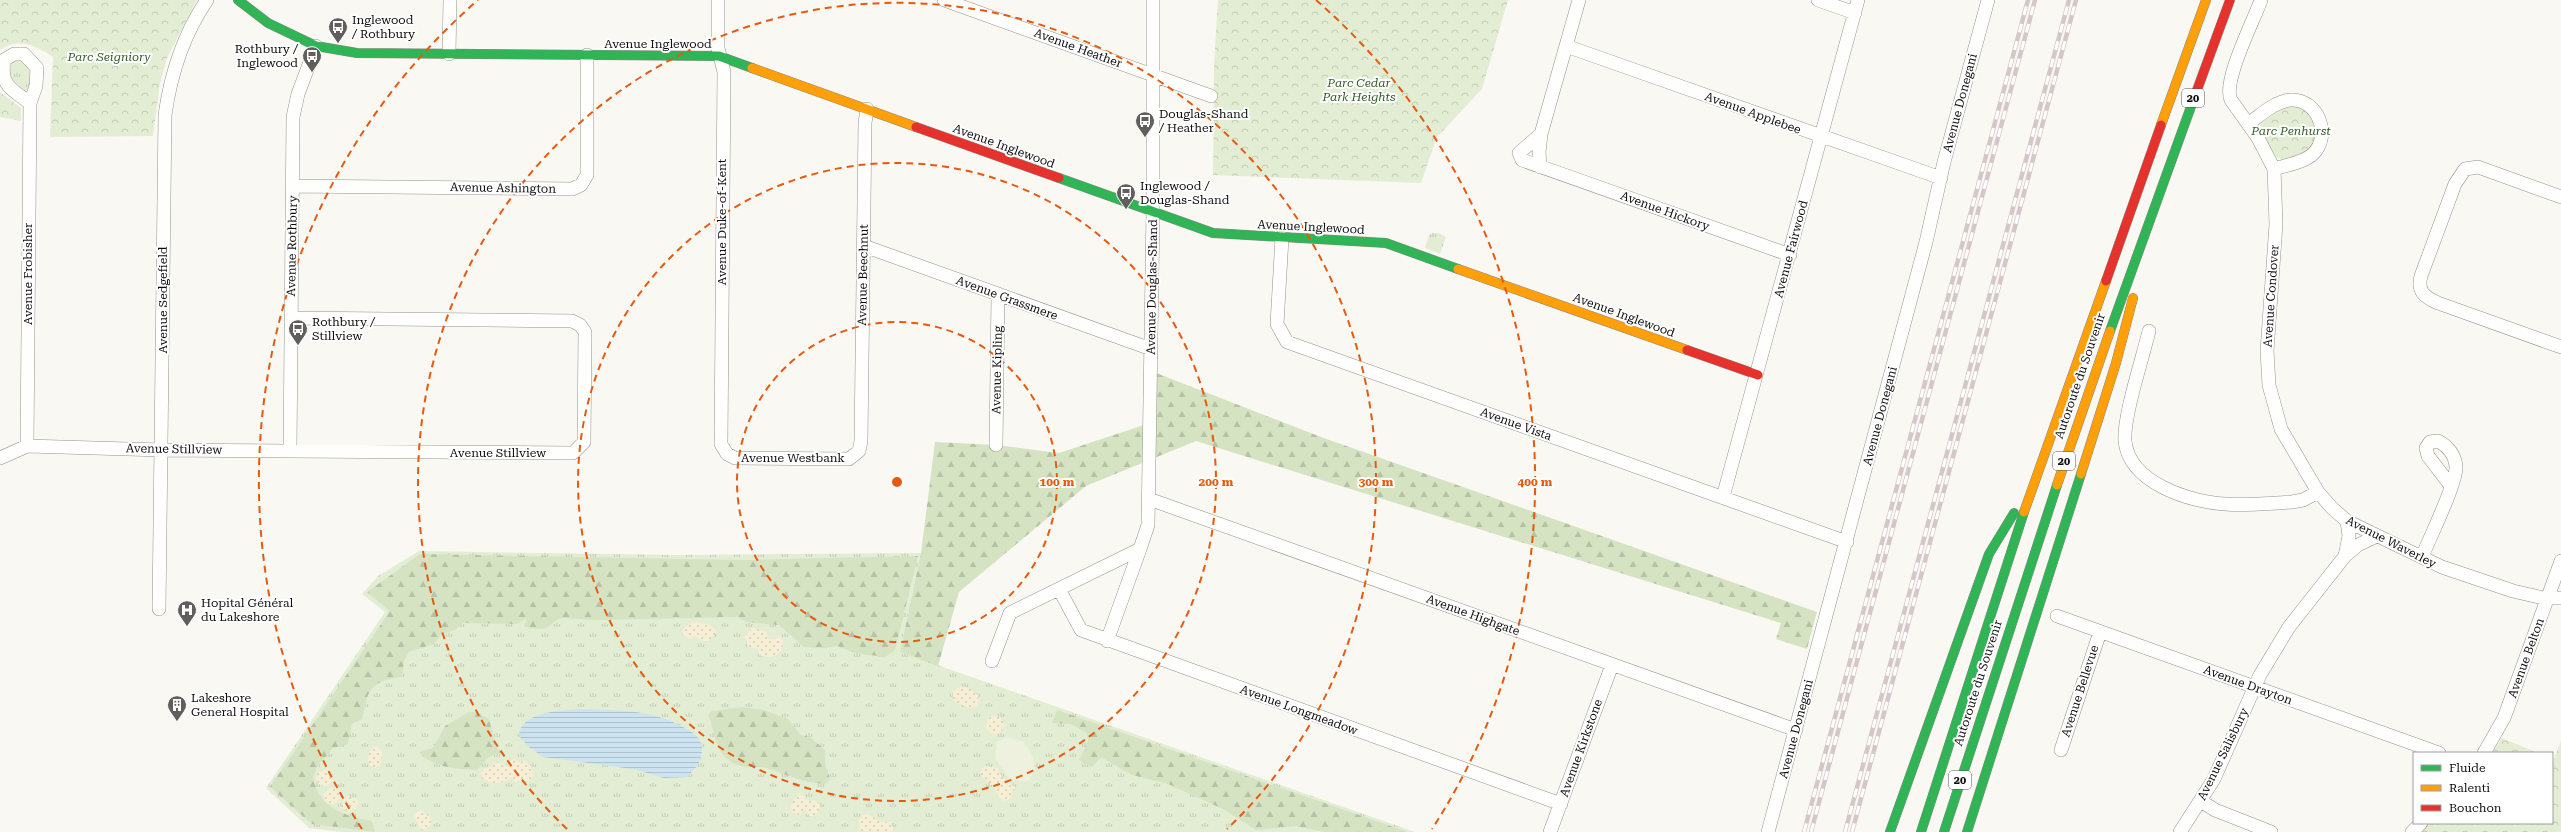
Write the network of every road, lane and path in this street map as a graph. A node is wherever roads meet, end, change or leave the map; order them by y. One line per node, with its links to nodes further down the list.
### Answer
1 (207, 0): 49 (street, Avenue Sedgefield)
2 (238, 0): 16 (main road, Avenue Inglewood)
3 (450, 0): 18 (street)
4 (718, 0): 20 (street, Avenue Duke-of-Kent)
5 (944, 0): 22 (street, Avenue Heather)
6 (1152, 0): 22 (street, Avenue Douglas-Shand)
7 (1579, 0): 17 (street)
8 (1818, 0): 14 (street)
9 (1858, 0): 14 (street, Avenue Fairwood)
10 (1988, 0): 31 (street, Avenue Donegani)
11 (2206, 0): 21 (main road, Autoroute du Souvenir / 20)
12 (2230, 0): 33 (main road, Autoroute du Souvenir / 20)
13 (2261, 0): 26 (street, Avenue Condover)
14 (1854, 13): 28 (street, Avenue Fairwood)
15 (2190, 16): 21 (main road)
16 (316, 46): 18 (main road, Avenue Inglewood); 32 (street, Avenue Rothbury)
17 (1566, 46): 27 (street); 28 (street, Avenue Applebee)
18 (449, 54): 19 (main road, Avenue Inglewood)
19 (587, 55): 20 (main road, Avenue Inglewood); 32 (street, Avenue Ashington)
20 (719, 56): 25 (main road, Avenue Inglewood); 46 (street, Avenue Duke-of-Kent)
21 (2183, 63): 52 (main road, Autoroute du Souvenir / 20)
22 (1152, 74): 23 (street, Avenue Heather); 35 (street, Avenue Douglas-Shand)
23 (1211, 96)
24 (30, 103): 48 (street, Avenue Frobisher)
25 (867, 109): 35 (main road, Avenue Inglewood); 37 (street, Avenue Beechnut)
26 (2249, 124): 30 (street, Avenue Condover); 30 (street)
27 (1541, 134): 29 (street); 29 (street, Avenue Hickory)
28 (1822, 137): 31 (street, Avenue Applebee); 38 (street, Avenue Fairwood)
29 (1540, 167): 38 (street, Avenue Hickory)
30 (2274, 169): 54 (street, Avenue Condover)
31 (1941, 178): 59 (street, Avenue Donegani)
32 (292, 186): 40 (street, Avenue Rothbury)
33 (2157, 196): 85 (main road, Autoroute du Souvenir / 20); 86 (main road)
34 (2561, 197): 42 (street)
35 (1153, 211): 36 (main road, Avenue Inglewood); 43 (street, Avenue Douglas-Shand)
36 (1282, 238): 44 (main road, Avenue Inglewood); 55 (street, Avenue Vista)
37 (864, 246): 39 (street, Avenue Grassmere); 45 (street, Avenue Beechnut)
38 (1790, 255): 44 (street, Avenue Fairwood)
39 (998, 295): 43 (street, Avenue Grassmere); 47 (street, Avenue Kipling)
40 (291, 318): 50 (street, Avenue Rothbury); 50 (street, Avenue Stillview)
41 (2150, 332): 54 (street)
42 (2561, 347)
43 (1150, 349): 56 (street, Avenue Douglas-Shand)
44 (1758, 374): 55 (street, Avenue Fairwood)
45 (861, 441): 46 (street, Avenue Westbank)
46 (721, 444)
47 (996, 445)
48 (27, 446): 49 (street, Avenue Stillview); 51 (street, Avenue Stillview)
49 (162, 450): 50 (street, Avenue Stillview); 67 (street, Avenue Sedgefield)
50 (290, 451)
51 (0, 458)
52 (2034, 481): 83 (main road); 84 (main road, Autoroute du Souvenir / 20)
53 (2451, 486): 62 (street)
54 (2318, 492): 57 (street, Avenue Waverley)
55 (1723, 497): 59 (street, Avenue Vista)
56 (1149, 499): 60 (street, Avenue Douglas-Shand); 72 (street, Avenue Highgate)
57 (2348, 521): 58 (street, Avenue Waverley); 61 (street, Avenue Salisbury)
58 (2377, 536): 61 (street, Avenue Salisbury); 62 (street, Avenue Waverley)
59 (1847, 542): 74 (street, Avenue Donegani)
60 (1140, 549): 64 (street); 70 (street, Avenue Douglas-Shand)
61 (2345, 556): 73 (street, Avenue Salisbury)
62 (2422, 557): 65 (street, Avenue Waverley)
63 (2561, 561): 65 (street, Avenue Belton)
64 (1059, 589): 70 (street, Avenue Longmeadow); 71 (street)
65 (2547, 598): 66 (street, Avenue Waverley); 77 (street, Avenue Belton)
66 (2561, 598)
67 (159, 609)
68 (2057, 616): 69 (street, Avenue Drayton)
69 (2100, 632): 73 (street, Avenue Drayton); 75 (street, Avenue Bellevue)
70 (1107, 641): 79 (street, Avenue Longmeadow)
71 (992, 661)
72 (1612, 665): 74 (street, Avenue Highgate); 79 (street, Avenue Kirkstone)
73 (2255, 687): 76 (street, Avenue Drayton); 78 (street, Avenue Salisbury)
74 (1796, 730): 82 (street, Avenue Donegani)
75 (2061, 750)
76 (2435, 752)
77 (2485, 752)
78 (2201, 801): 87 (street, Avenue Salisbury); 88 (street)
79 (1561, 804): 81 (street, Avenue Kirkstone)
80 (2420, 824): 89 (street)
81 (1550, 832)
82 (1768, 832)
83 (1890, 832)
84 (1921, 832)
85 (1944, 832)
86 (1967, 832)
87 (2180, 832)
88 (2271, 832)
89 (2412, 832)

